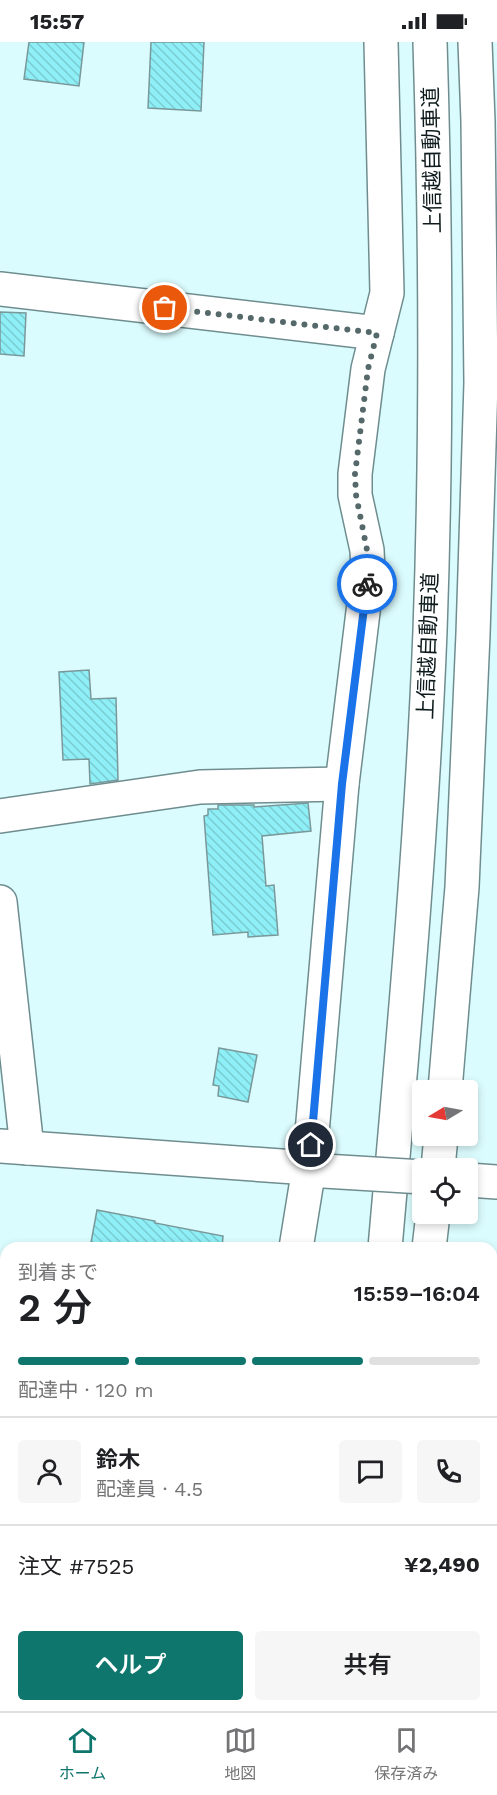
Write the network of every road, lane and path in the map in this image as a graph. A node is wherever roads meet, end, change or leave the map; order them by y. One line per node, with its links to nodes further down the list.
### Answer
1 (381, 42): 5 (main road)
2 (430, 42): 17 (main road, 上信越自動車道)
3 (475, 42): 9 (main road, 上信越自動車道)
4 (0, 289): 5 (main road)
5 (377, 333): 6 (main road)
6 (342, 784): 7 (main road); 11 (main road)
7 (0, 816)
8 (0, 902): 10 (main road)
9 (446, 1080)
10 (14, 1147): 11 (main road)
11 (317, 1170): 12 (main road, bridge); 16 (main road)
12 (412, 1177)
13 (478, 1181): 14 (main road)
14 (497, 1182)
15 (432, 1224): 18 (main road)
16 (298, 1242)
17 (386, 1242)
18 (430, 1242)

